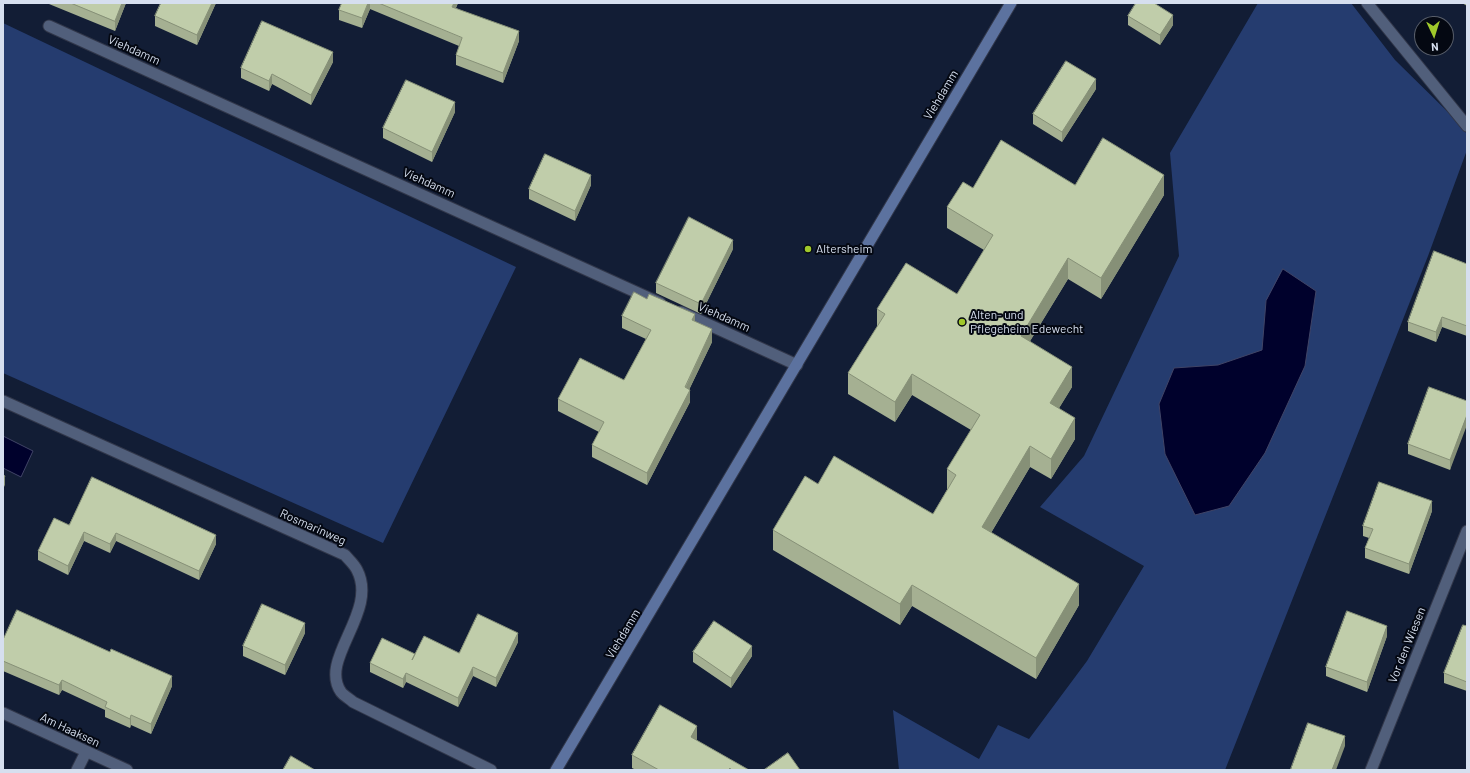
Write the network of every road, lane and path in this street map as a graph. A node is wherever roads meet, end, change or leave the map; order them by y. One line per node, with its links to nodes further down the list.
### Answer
1 (1011, 3): 5 (main road, Viehdamm)
2 (1367, 3): 4 (street)
3 (49, 26): 5 (street, Viehdamm)
4 (1467, 126)
5 (797, 365): 14 (main road, Viehdamm)
6 (3, 401): 13 (street, Rosmarinweg)
7 (1467, 531): 8 (street, Vor den Wiesen)
8 (1464, 548): 15 (street, Vor den Wiesen)
9 (3, 712): 10 (street, Am Haaksen)
10 (86, 752): 11 (street); 12 (street, Am Haaksen)
11 (77, 770)
12 (127, 770)
13 (491, 770)
14 (556, 770)
15 (1371, 770)

